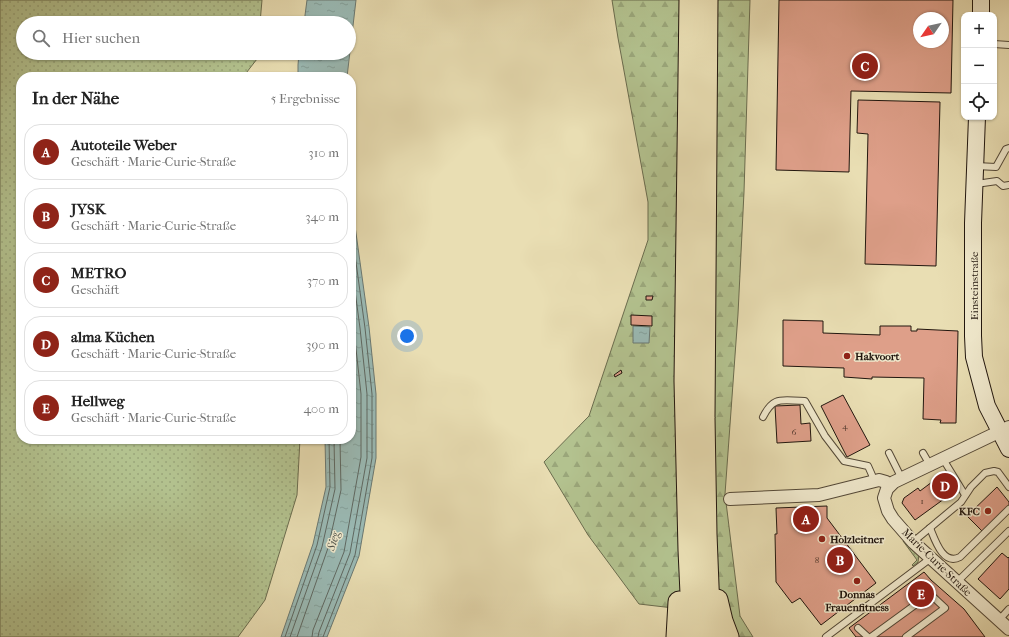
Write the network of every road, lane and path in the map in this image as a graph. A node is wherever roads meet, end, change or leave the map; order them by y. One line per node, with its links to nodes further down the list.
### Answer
1 (690, 0): 23 (highway)
2 (707, 0): 33 (highway)
3 (981, 0): 4 (street)
4 (981, 12)
5 (997, 44): 6 (lane)
6 (1009, 45)
7 (977, 120): 11 (street, Einsteinstraße)
8 (1009, 148): 10 (lane)
9 (1009, 154): 10 (lane)
10 (1002, 155): 12 (lane)
11 (975, 165): 12 (lane); 14 (street, Einsteinstraße)
12 (996, 167): 13 (lane)
13 (997, 181): 14 (lane); 15 (lane)
14 (974, 185): 17 (street, Einsteinstraße)
15 (1009, 185)
16 (763, 418): 25 (lane)
17 (1004, 430): 18 (street, Einsteinstraße); 21 (street)
18 (1009, 449)
19 (922, 452): 22 (lane)
20 (889, 453): 24 (lane)
21 (943, 459): 22 (street); 28 (lane)
22 (930, 465): 24 (street)
23 (687, 469): 41 (highway); 42 (highway)
24 (902, 479): 26 (street)
25 (873, 482): 26 (street); 29 (street)
26 (890, 485): 34 (street, Marie-Curie-Straße)
27 (1009, 487): 28 (lane)
28 (965, 495): 31 (lane)
29 (730, 499)
30 (1009, 509): 31 (lane)
31 (930, 528): 34 (lane)
32 (1009, 530): 36 (lane)
33 (706, 534): 43 (highway); 44 (highway)
34 (914, 542): 35 (street, Marie-Curie-Straße)
35 (931, 558): 36 (street, Marie-Curie-Straße); 45 (lane)
36 (957, 582): 38 (street, Marie-Curie-Straße)
37 (1009, 609): 38 (lane)
38 (999, 620): 40 (street, Marie-Curie-Straße)
39 (858, 628): 46 (lane)
40 (1009, 629)
41 (677, 637)
42 (693, 637)
43 (710, 637)
44 (728, 637)
45 (826, 637)
46 (868, 637)
47 (871, 637): 48 (lane)
48 (906, 637)

